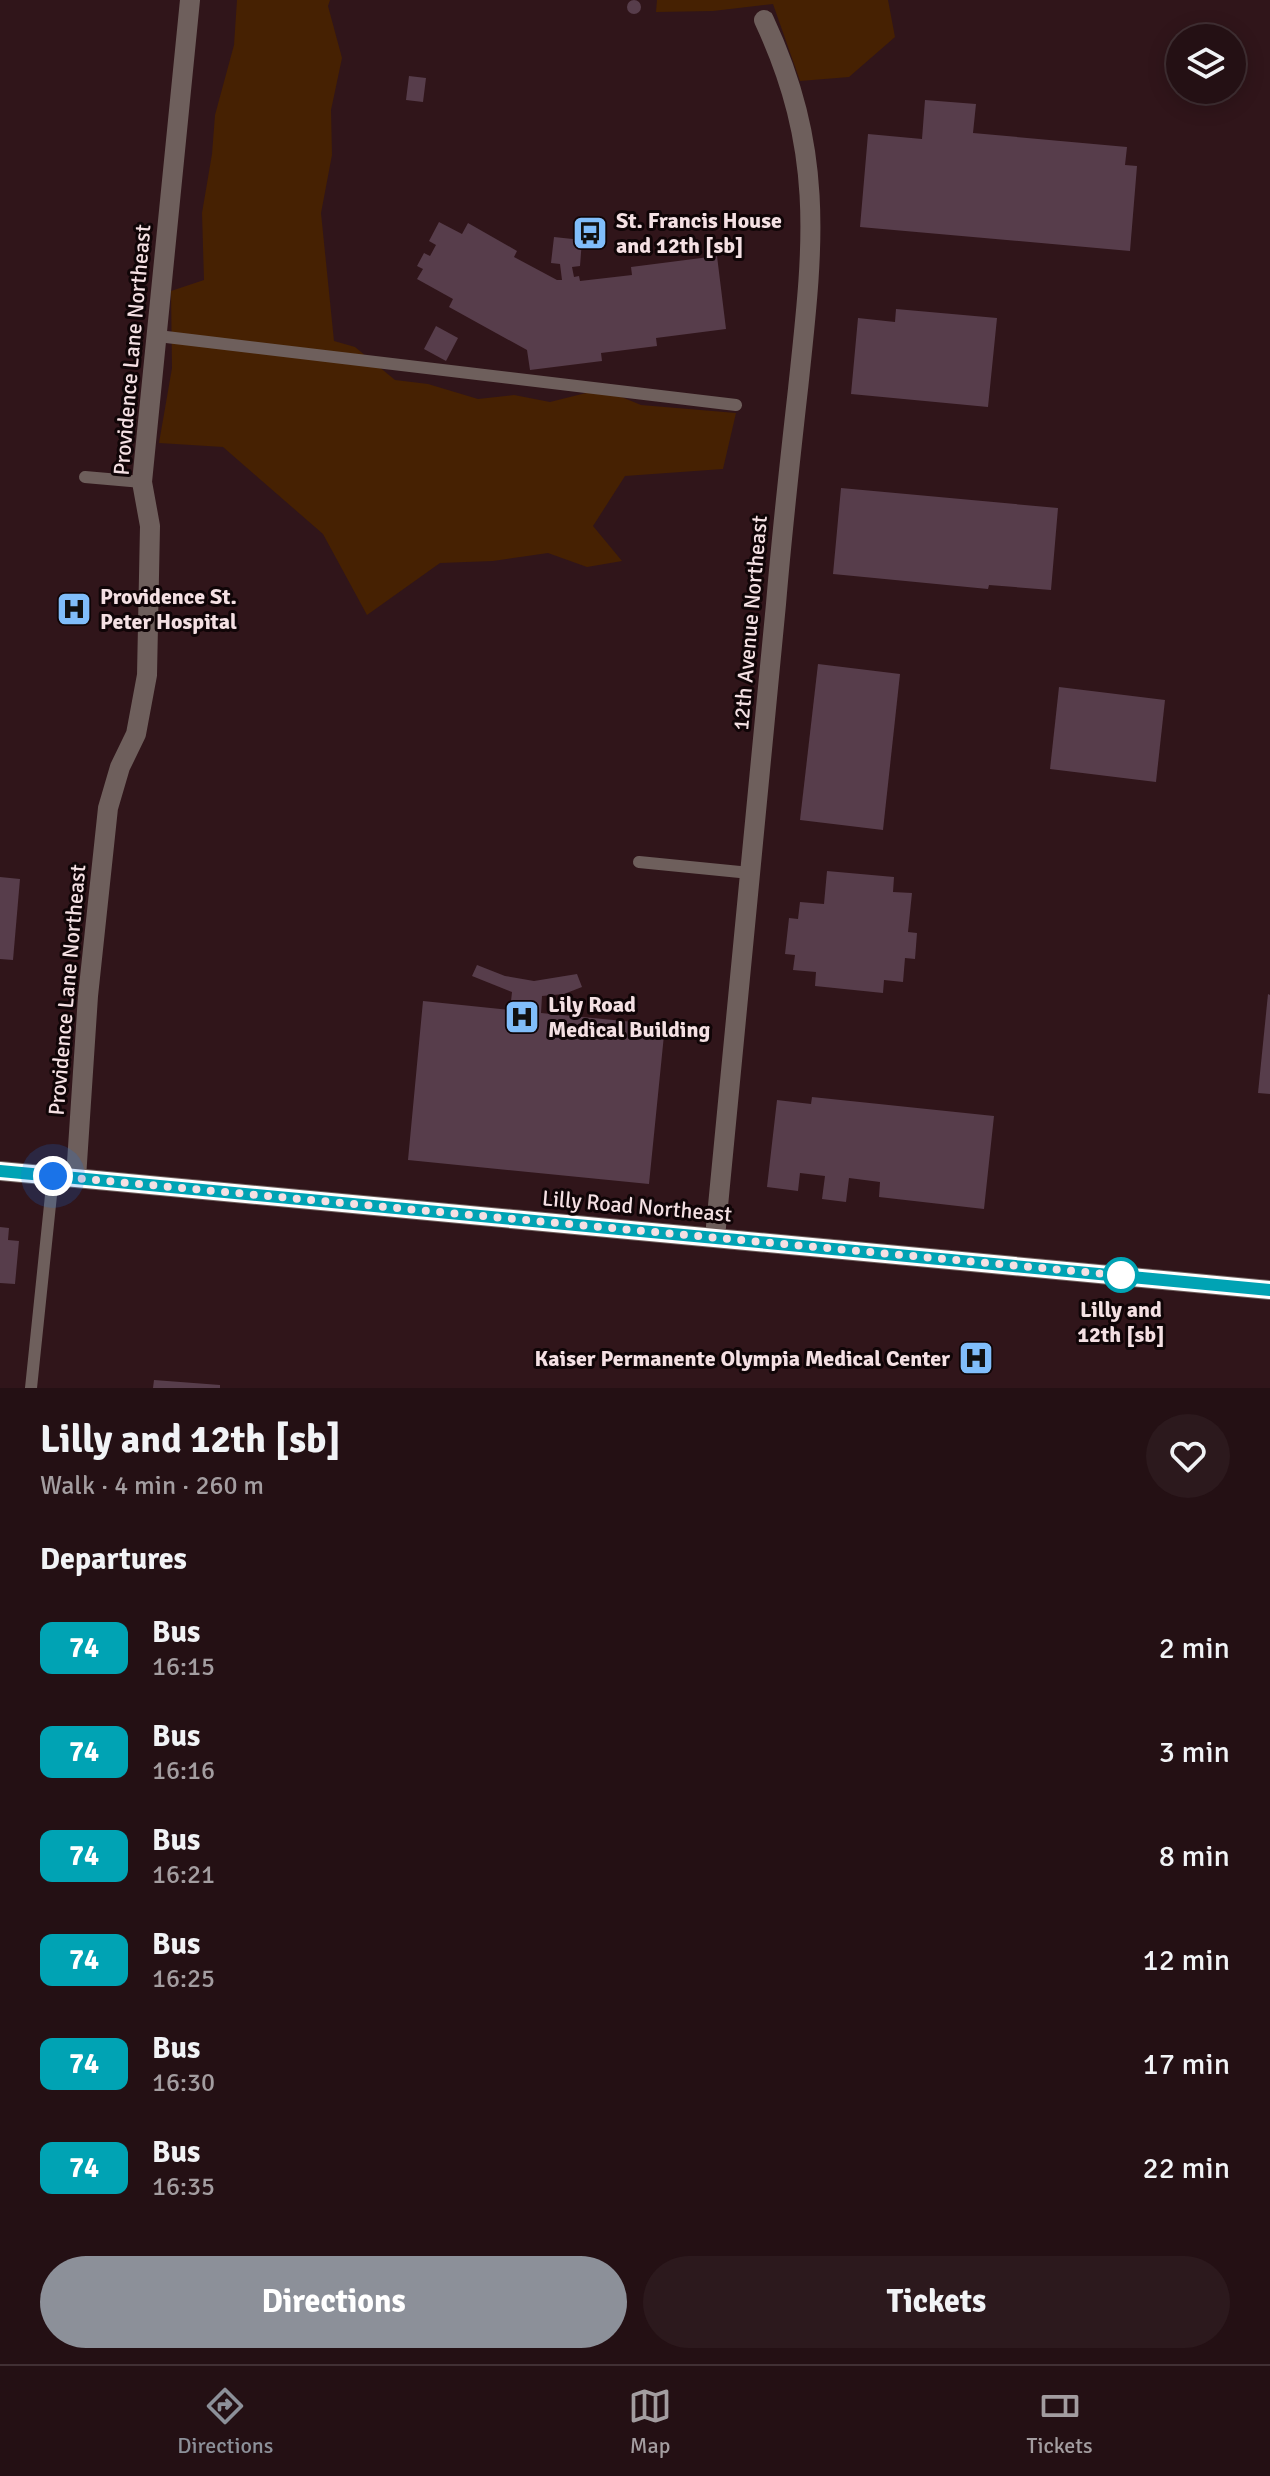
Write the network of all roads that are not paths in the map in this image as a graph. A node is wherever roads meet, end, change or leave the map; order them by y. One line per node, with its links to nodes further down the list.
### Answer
1 (190, 0): 3 (street, Providence Lane Northeast)
2 (764, 20): 8 (street, 12th Avenue Northeast)
3 (158, 336): 4 (lane); 6 (street, Providence Lane Northeast)
4 (736, 405)
5 (85, 477): 6 (lane)
6 (142, 482): 11 (street, Providence Lane Northeast)
7 (639, 862): 8 (lane)
8 (750, 873): 12 (street, 12th Avenue Northeast)
9 (0, 1171): 10 (street, Lilly Road Northeast)
10 (53, 1176): 11 (street, Lilly Road Northeast); 14 (lane)
11 (76, 1178): 12 (street, Lilly Road Northeast)
12 (715, 1237): 13 (street, Lilly Road Northeast)
13 (1270, 1290)
14 (31, 1388)

